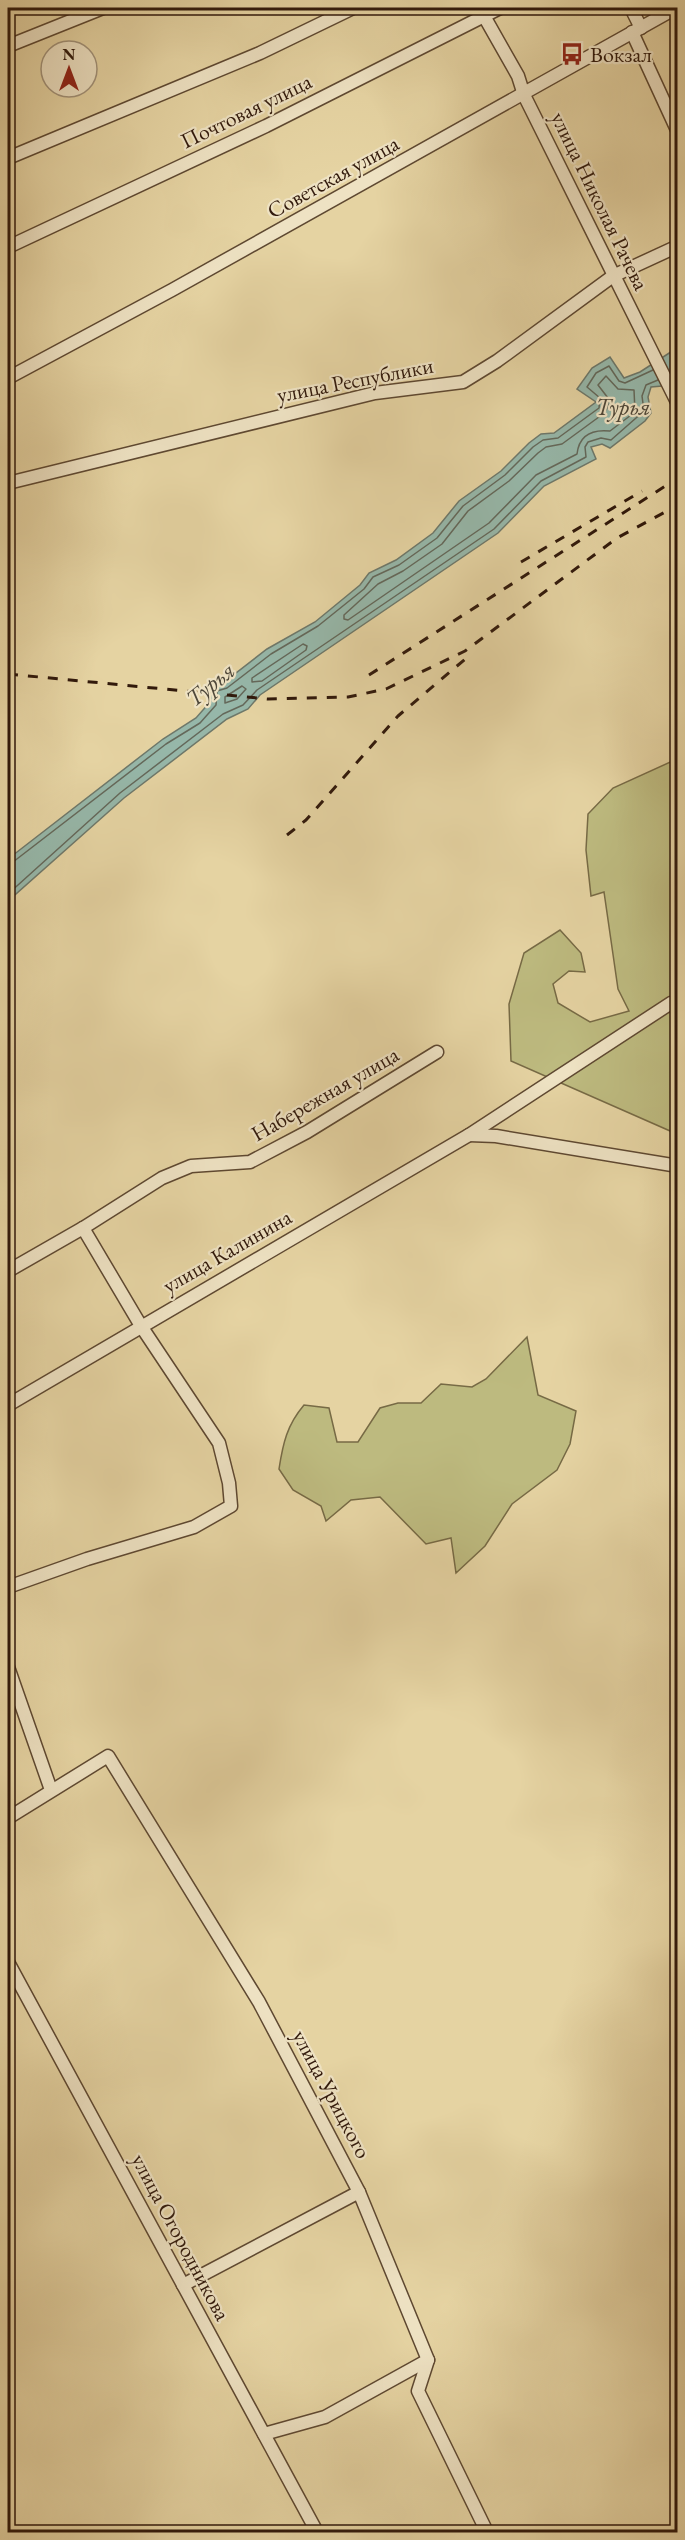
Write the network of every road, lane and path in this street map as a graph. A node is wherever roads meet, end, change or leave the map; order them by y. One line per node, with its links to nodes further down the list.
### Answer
1 (103, 8): 8 (street)
2 (353, 8): 11 (street)
3 (500, 8): 6 (street, Почтовая улица)
4 (631, 8): 7 (street)
5 (676, 8): 7 (street, Советская улица)
6 (484, 16): 9 (street, улица Николая Рачева); 13 (street, Почтовая улица)
7 (636, 30): 9 (street, Советская улица); 10 (street)
8 (8, 46)
9 (524, 95): 14 (street, улица Николая Рачева); 15 (street, Советская улица)
10 (678, 132)
11 (8, 158)
12 (678, 246): 14 (street, улица Республики)
13 (8, 247)
14 (613, 276): 16 (street, улица Николая Рачева); 17 (street, улица Республики)
15 (8, 378)
16 (678, 404)
17 (8, 483)
18 (678, 1002): 20 (street, улица Калинина)
19 (437, 1052): 22 (street, Набережная улица)
20 (469, 1135): 21 (street); 24 (street, улица Калинина)
21 (678, 1166)
22 (83, 1228): 23 (street, Набережная улица); 24 (street)
23 (8, 1271)
24 (141, 1326): 25 (street, улица Калинина); 26 (street)
25 (8, 1405)
26 (8, 1587)
27 (8, 1667): 28 (street)
28 (51, 1790): 29 (street, улица Урицкого); 31 (street, улица Урицкого)
29 (8, 1818)
30 (8, 1962): 32 (street, улица Огородникова)
31 (359, 2192): 32 (street); 33 (street, улица Урицкого)
32 (183, 2285): 34 (street, улица Огородникова)
33 (428, 2360): 34 (street); 36 (street)
34 (264, 2434): 35 (street, улица Огородникова)
35 (317, 2532)
36 (487, 2532)

